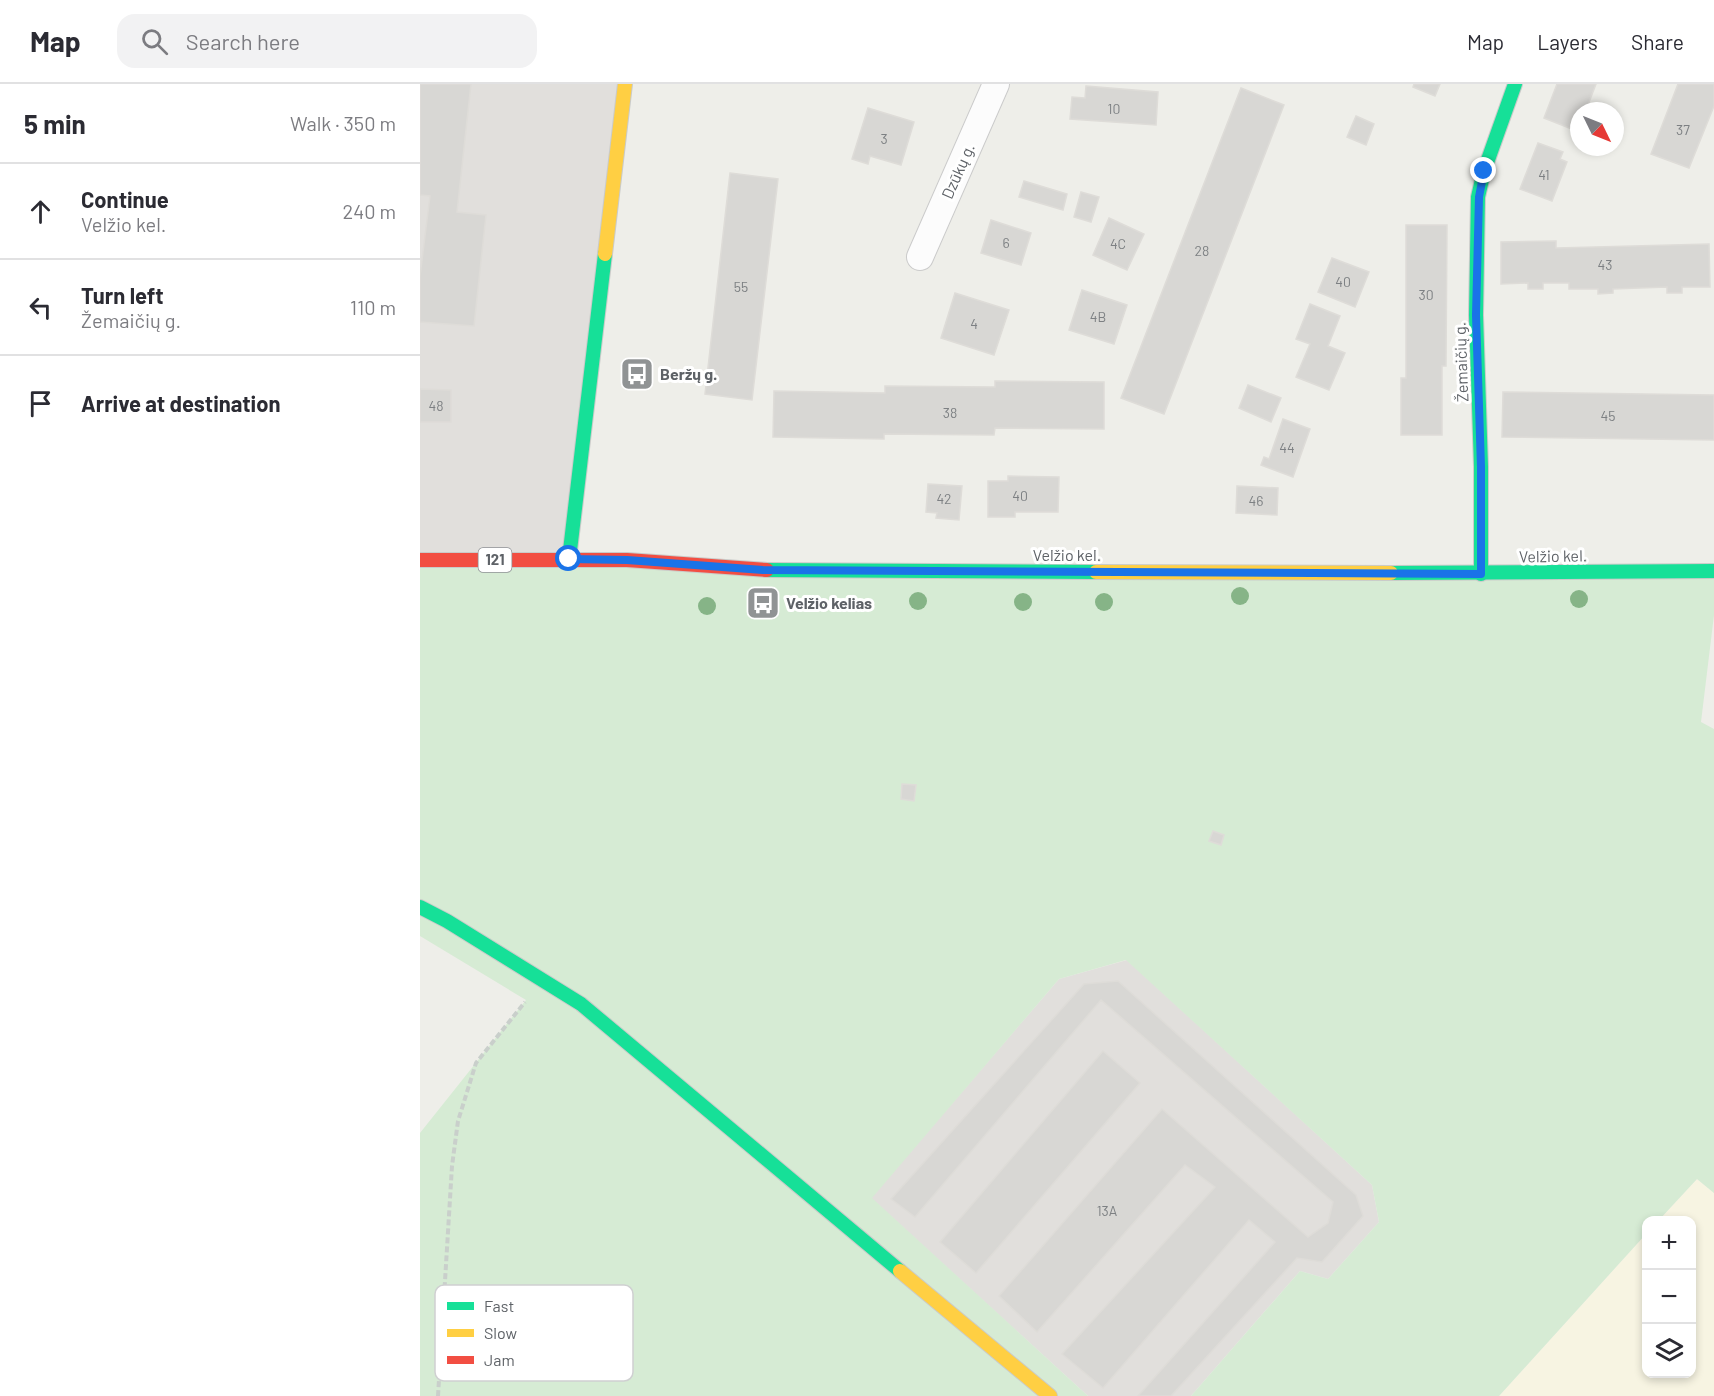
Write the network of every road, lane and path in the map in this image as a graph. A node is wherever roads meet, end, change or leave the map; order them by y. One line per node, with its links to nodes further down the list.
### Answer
1 (625, 84): 5 (main road)
2 (996, 84): 4 (street, Dzūkų g.)
3 (1515, 84): 8 (main road, Žemaičių g.)
4 (920, 257)
5 (569, 559): 6 (main road, Velžio kel. / 121); 8 (main road, Velžio kel. / 121)
6 (420, 560)
7 (1714, 571): 8 (main road, Velžio kel. / 121)
8 (1481, 574)
9 (420, 907): 10 (main road)
10 (537, 978): 11 (path); 14 (main road)
11 (445, 1285)
12 (439, 1381): 13 (path)
13 (438, 1396)
14 (1050, 1396)

